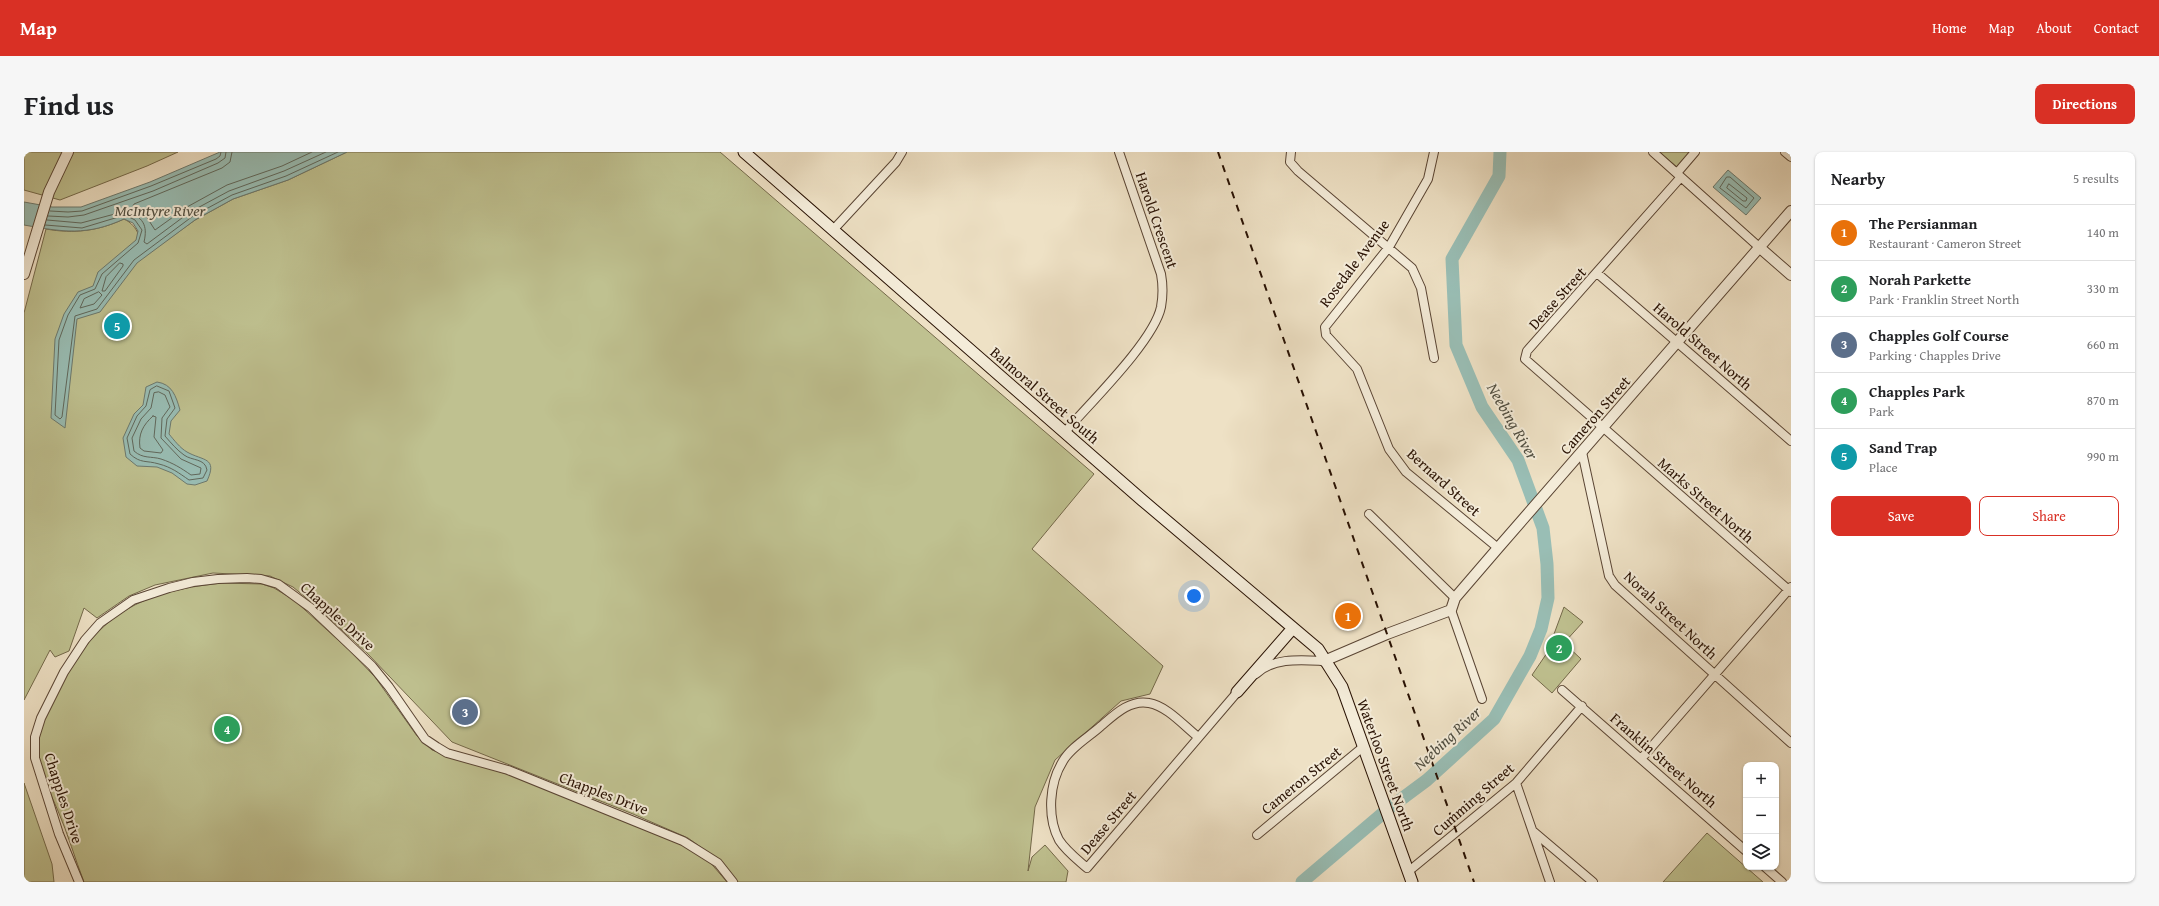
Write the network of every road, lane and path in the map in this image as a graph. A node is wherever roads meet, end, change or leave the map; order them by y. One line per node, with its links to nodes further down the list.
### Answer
1 (68, 152): 17 (street)
2 (744, 152): 13 (main road, Balmoral Street South)
3 (902, 152): 13 (street)
4 (1119, 152): 23 (street, Harold Crescent)
5 (1291, 152): 14 (street)
6 (1434, 152): 14 (street, Rosedale Avenue)
7 (1653, 152): 11 (street)
8 (1695, 152): 11 (street, Dease Street)
9 (1785, 152): 10 (street)
10 (1791, 158)
11 (1679, 175): 15 (street); 16 (street, Dease Street)
12 (1791, 211): 15 (street, Cameron Street)
13 (834, 229): 23 (main road, Balmoral Street South)
14 (1389, 247): 19 (street, Rosedale Avenue); 21 (street)
15 (1759, 247): 18 (street); 20 (street, Cameron Street)
16 (1597, 273): 20 (street, Harold Street North); 22 (street, Dease Street)
17 (24, 274)
18 (1791, 275)
19 (1325, 327): 27 (street, Bernard Street)
20 (1677, 342): 22 (street, Cameron Street); 24 (street, Harold Street North)
21 (1434, 358)
22 (1603, 429): 25 (street, Cameron Street); 28 (street, Marks Street North)
23 (1065, 432): 31 (main road, Balmoral Street South)
24 (1791, 441)
25 (1582, 452): 27 (street, Cameron Street); 33 (street, Norah Street North)
26 (1369, 514): 29 (street)
27 (1498, 548): 29 (street, Cameron Street)
28 (1790, 589): 33 (street)
29 (1455, 598): 30 (street, Cameron Street)
30 (1451, 610): 32 (street); 36 (street)
31 (1293, 628): 32 (main road, Balmoral Street South); 35 (main road)
32 (1324, 660): 35 (street, Dease Street); 40 (main road, Waterloo Street North)
33 (1715, 675): 39 (street, Norah Street North); 41 (street)
34 (1562, 690): 37 (street, Franklin Street North)
35 (1237, 692): 38 (street, Dease Street)
36 (1482, 699)
37 (1582, 706): 41 (street, Franklin Street North); 42 (street, Cumming Street)
38 (1198, 737): 38 (street, Dease Street)
39 (1791, 743)
40 (1363, 747): 44 (street, Cameron Street); 47 (main road, Waterloo Street North)
41 (1641, 759): 45 (street, Franklin Street North)
42 (1516, 783): 43 (street); 47 (street, Cumming Street)
43 (1533, 831): 50 (street); 51 (street)
44 (1257, 835)
45 (1743, 848)
46 (1768, 870): 52 (street)
47 (1411, 877)
48 (79, 882): 49 (street, Chapples Drive)
49 (733, 882)
50 (1550, 882)
51 (1593, 882)
52 (1782, 882)

